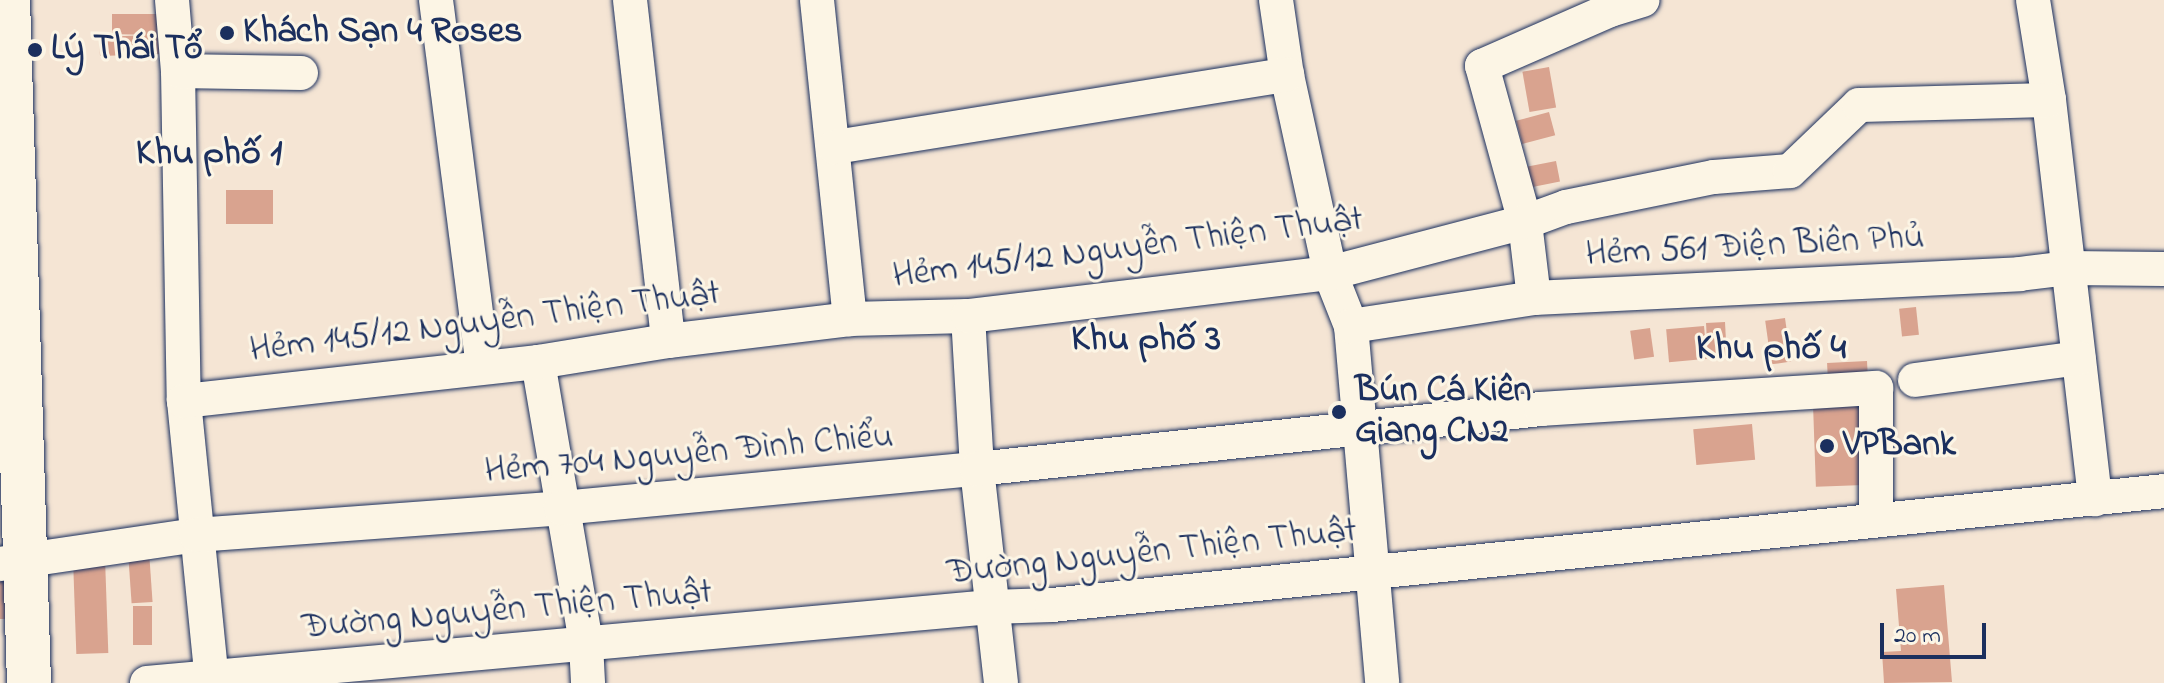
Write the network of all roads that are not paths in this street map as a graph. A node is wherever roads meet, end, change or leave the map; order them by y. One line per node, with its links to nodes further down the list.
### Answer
1 (8, 0): 9 (main road)
2 (172, 0): 10 (street)
3 (436, 0): 28 (street)
4 (630, 0): 25 (street)
5 (817, 0): 14 (street)
6 (1276, 0): 12 (street)
7 (1643, 0): 16 (street)
8 (2033, 0): 13 (street)
9 (4, 53): 15 (main road)
10 (178, 71): 11 (street); 30 (street)
11 (301, 73)
12 (1287, 75): 14 (street); 19 (street)
13 (2049, 100): 16 (street, Hẻm 145/12 Nguyễn Thiện Thuật); 17 (street)
14 (835, 147): 23 (street)
15 (6, 183): 21 (main road)
16 (1525, 222): 19 (street, Hẻm 145/12 Nguyễn Thiện Thuật); 20 (street)
17 (2068, 268): 18 (street, Hẻm 561 Ðiện Biên Phủ); 20 (street, Hẻm 561 Ðiện Biên Phủ); 26 (street)
18 (2164, 269)
19 (1330, 273): 22 (street, Hẻm 145/12 Nguyễn Thiện Thuật); 24 (street)
20 (1534, 298): 24 (street, Hẻm 561 Ðiện Biên Phủ)
21 (8, 311): 32 (main road)
22 (968, 316): 23 (street, Hẻm 145/12 Nguyễn Thiện Thuật); 33 (street)
23 (850, 319): 25 (street, Hẻm 145/12 Nguyễn Thiện Thuật)
24 (1351, 326): 31 (street)
25 (668, 341): 27 (street, Hẻm 145/12 Nguyễn Thiện Thuật)
26 (2079, 358): 29 (street); 35 (street)
27 (538, 362): 28 (street, Hẻm 145/12 Nguyễn Thiện Thuật); 36 (street)
28 (483, 366): 30 (street, Hẻm 145/12 Nguyễn Thiện Thuật)
29 (1915, 380)
30 (184, 401): 38 (street)
31 (1357, 429): 33 (street, Hẻm 704 Nguyễn Đình Chiểu); 37 (street, Hẻm 704 Nguyễn Đình Chiểu); 40 (street)
32 (11, 435): 39 (main road)
33 (977, 469): 36 (street, Hẻm 704 Nguyễn Đình Chiểu); 41 (street)
34 (2164, 491): 35 (street, Đường Nguyễn Thiện Thuật)
35 (2095, 499): 37 (street, Đường Nguyễn Thiện Thuật)
36 (561, 508): 38 (street, Hẻm 704 Nguyễn Đình Chiểu); 42 (street)
37 (1876, 519): 40 (street, Đường Nguyễn Thiện Thuật)
38 (196, 535): 39 (street, Hẻm 704 Nguyễn Đình Chiểu); 43 (street)
39 (14, 563): 44 (main road)
40 (1372, 572): 41 (street, Đường Nguyễn Thiện Thuật); 48 (street)
41 (991, 607): 42 (street, Đường Nguyễn Thiện Thuật); 47 (street)
42 (586, 644): 43 (street, Đường Nguyễn Thiện Thuật); 46 (street)
43 (212, 680): 45 (street, Đường Nguyễn Thiện Thuật)
44 (29, 683)
45 (147, 683)
46 (588, 683)
47 (1001, 683)
48 (1382, 683)

